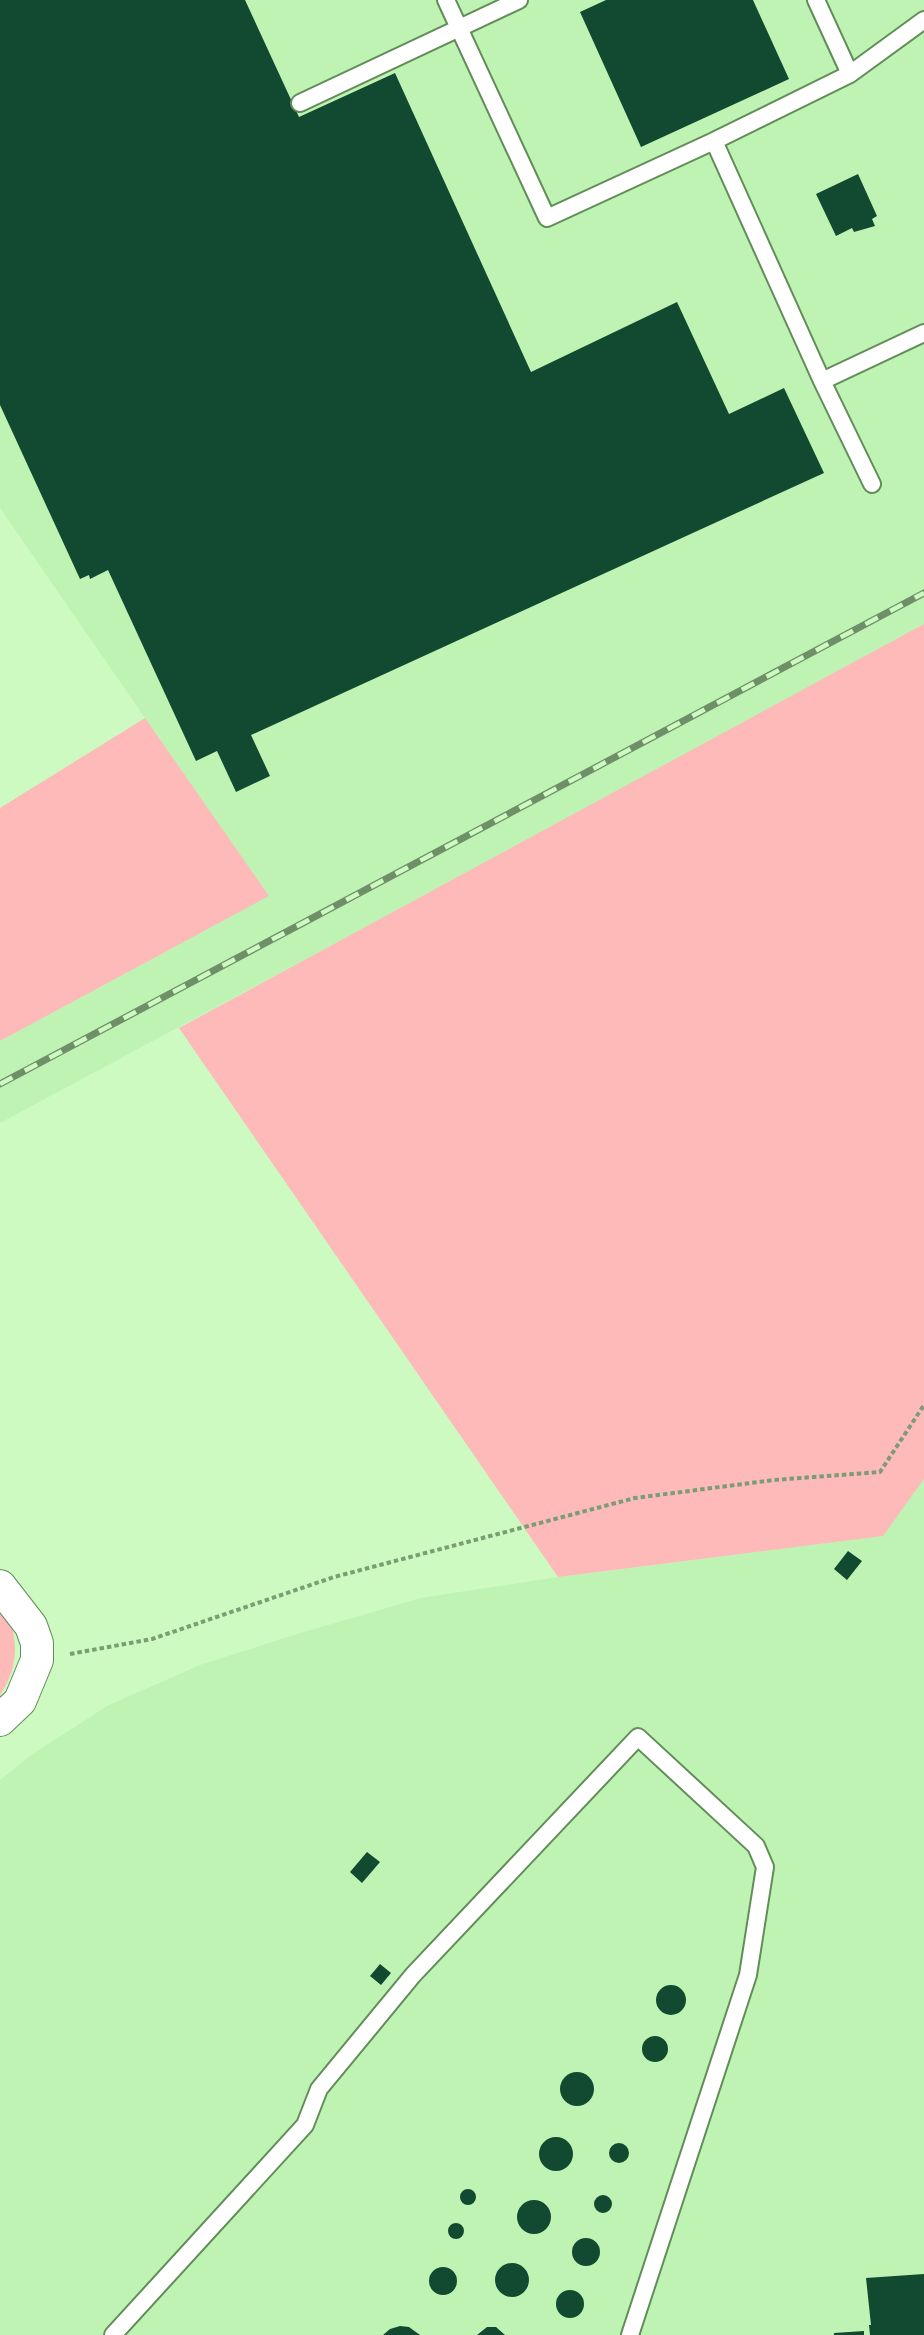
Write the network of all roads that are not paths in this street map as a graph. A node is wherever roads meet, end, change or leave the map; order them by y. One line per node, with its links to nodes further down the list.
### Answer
1 (446, 0): 5 (lane)
2 (519, 0): 5 (lane)
3 (816, 0): 6 (lane)
4 (924, 20): 6 (lane)
5 (459, 28): 7 (lane); 8 (lane)
6 (850, 74): 8 (lane)
7 (300, 103)
8 (714, 141): 10 (lane)
9 (924, 333): 10 (lane)
10 (822, 381): 11 (lane)
11 (872, 483)
12 (0, 1586): 13 (street)
13 (0, 1720)
14 (112, 2335): 15 (lane)
15 (630, 2335)

